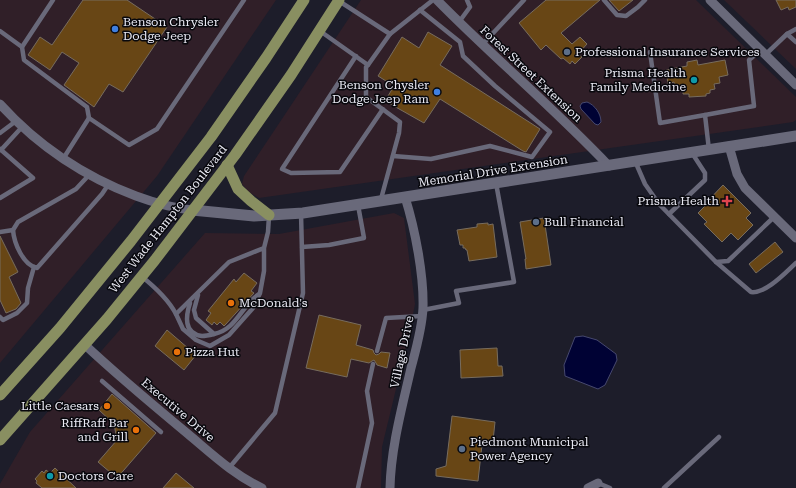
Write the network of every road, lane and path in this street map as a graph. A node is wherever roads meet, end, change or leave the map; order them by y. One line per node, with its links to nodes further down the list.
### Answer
1 (53, 0): 21 (lane)
2 (244, 0): 30 (lane)
3 (304, 0): 49 (main road, West Wade Hampton Boulevard)
4 (339, 0): 16 (main road, West Wade Hampton Boulevard); 17 (lane)
5 (433, 0): 12 (lane)
6 (437, 0): 13 (street, Forest Street Extension)
7 (467, 0): 13 (lane)
8 (524, 0): 20 (lane)
9 (604, 0): 10 (lane)
10 (645, 0)
11 (710, 0): 23 (street)
12 (420, 10): 17 (lane); 38 (lane)
13 (459, 22): 20 (street, Forest Street Extension)
14 (796, 29): 18 (lane)
15 (0, 31): 21 (lane)
16 (320, 31): 24 (lane); 41 (main road, West Wade Hampton Boulevard)
17 (390, 34): 25 (lane)
18 (787, 34): 19 (lane); 23 (lane)
19 (796, 42)
20 (482, 45): 42 (street, Forest Street Extension)
21 (22, 47): 30 (lane)
22 (650, 52): 29 (lane)
23 (763, 53): 26 (street); 29 (lane)
24 (356, 56): 25 (lane); 28 (lane)
25 (368, 65): 28 (lane)
26 (796, 85)
27 (0, 104): 31 (street)
28 (383, 109): 38 (lane)
29 (705, 115): 36 (lane)
30 (89, 118): 39 (lane)
31 (19, 124): 32 (lane); 35 (lane); 39 (street)
32 (0, 133)
33 (796, 136): 34 (street, Memorial Drive Extension)
34 (729, 146): 36 (street, Memorial Drive Extension); 55 (street)
35 (1, 150): 47 (lane)
36 (709, 150): 37 (street, Memorial Drive Extension)
37 (691, 152): 40 (street, Memorial Drive Extension); 53 (lane)
38 (393, 156): 48 (lane)
39 (63, 160): 43 (street)
40 (635, 162): 42 (street, Memorial Drive Extension); 53 (lane)
41 (228, 165): 51 (main road, West Wade Hampton Boulevard); 54 (main road)
42 (609, 166): 44 (street, Memorial Drive Extension)
43 (89, 175): 45 (street); 56 (lane)
44 (496, 183): 46 (street, Memorial Drive Extension); 68 (lane)
45 (108, 185): 49 (street); 63 (lane)
46 (405, 197): 48 (street, Memorial Drive Extension); 68 (street, Village Drive)
47 (0, 198)
48 (381, 201): 50 (street, Memorial Drive Extension)
49 (160, 204): 51 (street); 76 (main road, West Wade Hampton Boulevard)
50 (358, 205): 52 (street, Memorial Drive Extension); 59 (lane)
51 (192, 210): 54 (street, Memorial Drive Extension); 64 (main road, West Wade Hampton Boulevard)
52 (301, 213): 54 (street, Memorial Drive Extension); 59 (lane)
53 (669, 214): 61 (lane)
54 (269, 215): 60 (lane)
55 (774, 217): 58 (street); 61 (lane)
56 (13, 230): 57 (lane); 63 (lane)
57 (0, 232)
58 (796, 238)
59 (302, 247): 80 (lane)
60 (264, 248): 65 (lane); 66 (lane)
61 (716, 262): 62 (lane)
62 (796, 263)
63 (34, 267): 70 (lane)
64 (141, 276): 69 (lane); 72 (main road, West Wade Hampton Boulevard)
65 (198, 293): 67 (lane); 71 (lane)
66 (260, 293): 69 (lane); 71 (lane)
67 (191, 301): 69 (lane); 71 (lane)
68 (422, 313): 73 (lane); 84 (street, Village Drive)
69 (176, 314)
70 (0, 317)
71 (214, 334)
72 (84, 344): 79 (main road, West Wade Hampton Boulevard); 80 (street, Executive Drive)
73 (376, 351)
74 (373, 364): 83 (lane)
75 (102, 381): 77 (lane)
76 (0, 395)
77 (161, 432)
78 (719, 437): 87 (lane)
79 (0, 440)
80 (229, 468): 82 (street, Executive Drive)
81 (598, 483): 85 (street); 86 (lane)
82 (262, 488)
83 (358, 488)
84 (390, 488)
85 (588, 488)
86 (610, 488)
87 (664, 488)

